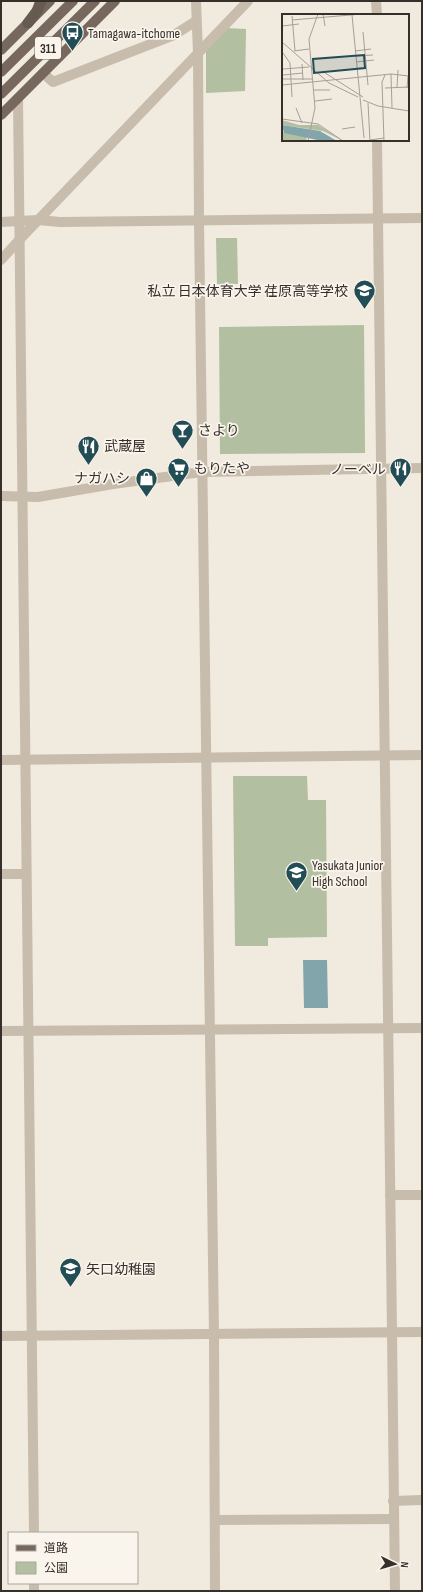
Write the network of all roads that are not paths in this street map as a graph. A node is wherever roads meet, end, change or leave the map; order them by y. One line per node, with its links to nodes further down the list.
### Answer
1 (41, 1): 11 (highway)
2 (50, 1): 11 (main road)
3 (73, 1): 14 (main road, 311)
4 (95, 1): 16 (main road, 311)
5 (115, 1): 15 (main road)
6 (196, 1): 10 (street)
7 (248, 1): 13 (street)
8 (376, 1): 9 (street)
9 (376, 14)
10 (196, 21): 13 (street); 15 (street)
11 (28, 23): 12 (main road)
12 (1, 50)
13 (198, 53): 22 (street); 23 (street)
14 (1, 72)
15 (43, 73): 17 (main road)
16 (1, 94)
17 (18, 98): 18 (main road); 25 (street)
18 (1, 115)
19 (377, 141): 21 (street)
20 (422, 218): 21 (street)
21 (378, 219): 23 (street); 29 (street)
22 (38, 220): 23 (street); 25 (street); 26 (street)
23 (199, 221): 30 (street)
24 (1, 222): 25 (street)
25 (20, 222): 26 (street)
26 (20, 239): 27 (street); 32 (street)
27 (1, 260)
28 (422, 468): 29 (street)
29 (381, 469): 30 (street); 34 (street)
30 (202, 472): 32 (street); 35 (street)
31 (1, 496): 32 (street)
32 (22, 497): 37 (street)
33 (422, 755): 34 (street)
34 (384, 756): 35 (street); 40 (street)
35 (206, 758): 37 (street); 42 (street)
36 (1, 760): 37 (street)
37 (25, 760): 39 (street)
38 (1, 874): 39 (street)
39 (26, 874): 44 (street)
40 (388, 1028): 41 (street); 42 (street); 45 (street)
41 (422, 1028)
42 (210, 1029): 44 (street); 49 (street)
43 (1, 1031): 44 (street)
44 (28, 1031): 51 (street)
45 (390, 1195): 46 (street); 47 (street)
46 (422, 1195)
47 (392, 1332): 48 (street); 49 (street); 53 (street)
48 (422, 1332)
49 (214, 1334): 51 (street); 54 (street)
50 (1, 1336): 51 (street)
51 (31, 1336): 56 (street)
52 (422, 1500): 53 (street)
53 (394, 1501): 55 (street)
54 (215, 1520): 55 (street); 57 (street)
55 (394, 1520): 58 (street)
56 (34, 1532)
57 (215, 1591)
58 (395, 1591)

